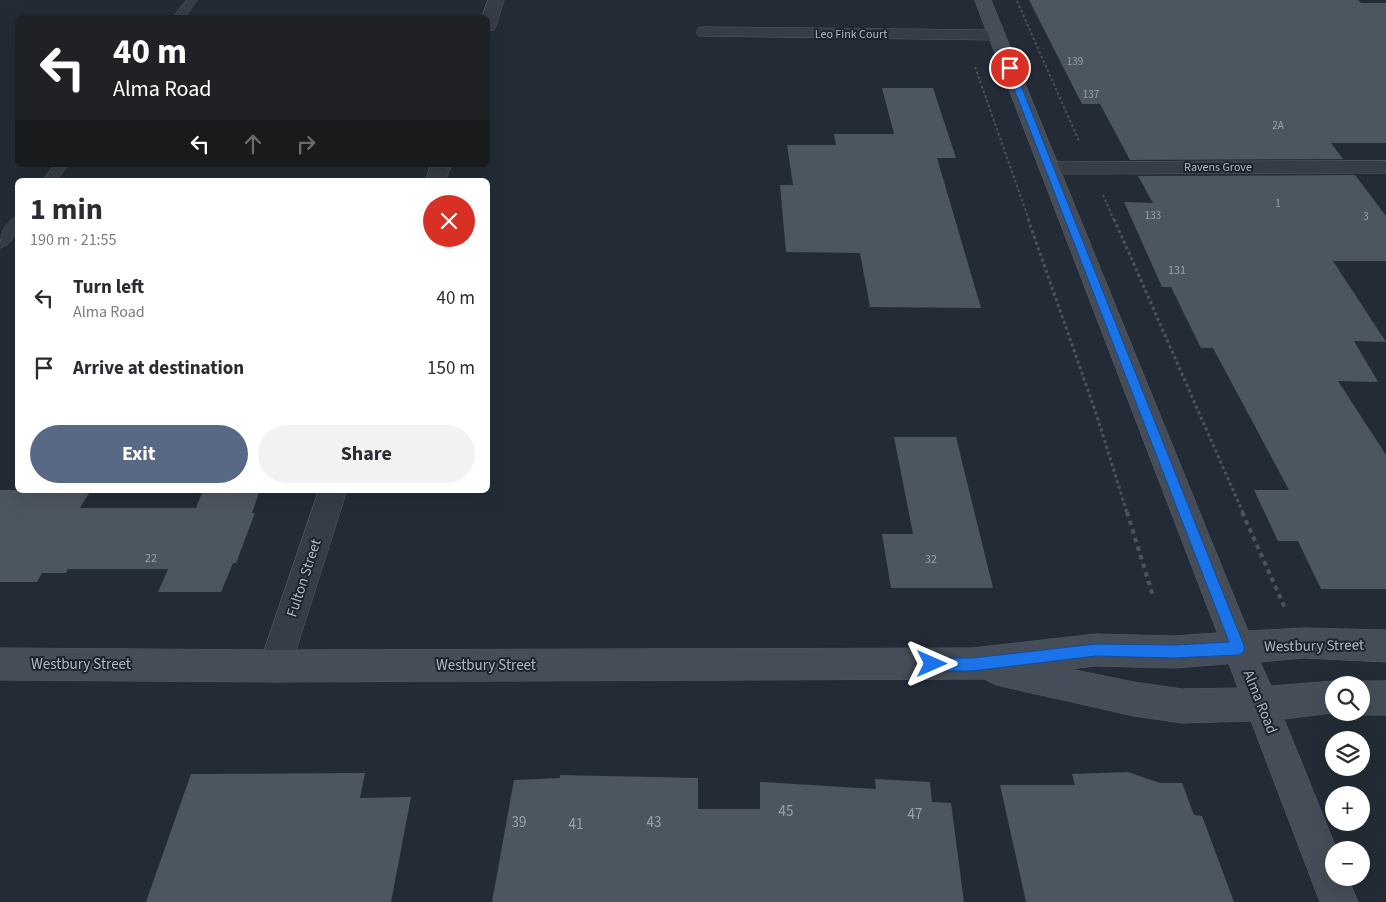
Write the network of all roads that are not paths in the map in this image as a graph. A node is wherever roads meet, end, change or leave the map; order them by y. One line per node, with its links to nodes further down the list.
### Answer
1 (192, 0): 4 (lane)
2 (496, 0): 5 (street)
3 (983, 0): 7 (street, Alma Road)
4 (180, 15)
5 (490, 20)
6 (705, 32): 7 (street, Leo Fink Court)
7 (997, 35): 10 (street, Alma Road)
8 (60, 167): 11 (lane)
9 (1386, 167): 10 (street, Ravens Grove)
10 (1050, 168): 16 (street, Alma Road)
11 (52, 178)
12 (15, 225): 13 (lane)
13 (0, 243)
14 (332, 493): 19 (street, Fulton Street)
15 (1386, 646): 16 (street, Westbury Street)
16 (1238, 648): 18 (street, Westbury Street); 23 (street, Alma Road)
17 (0, 664): 19 (street, Westbury Street)
18 (972, 664): 19 (street, Westbury Street); 23 (street, Westbury Street)
19 (275, 666)
20 (1370, 698): 21 (street)
21 (1386, 698)
22 (1325, 699): 23 (street, Westbury Street)
23 (1262, 704): 24 (street, Alma Road)
24 (1339, 902)

